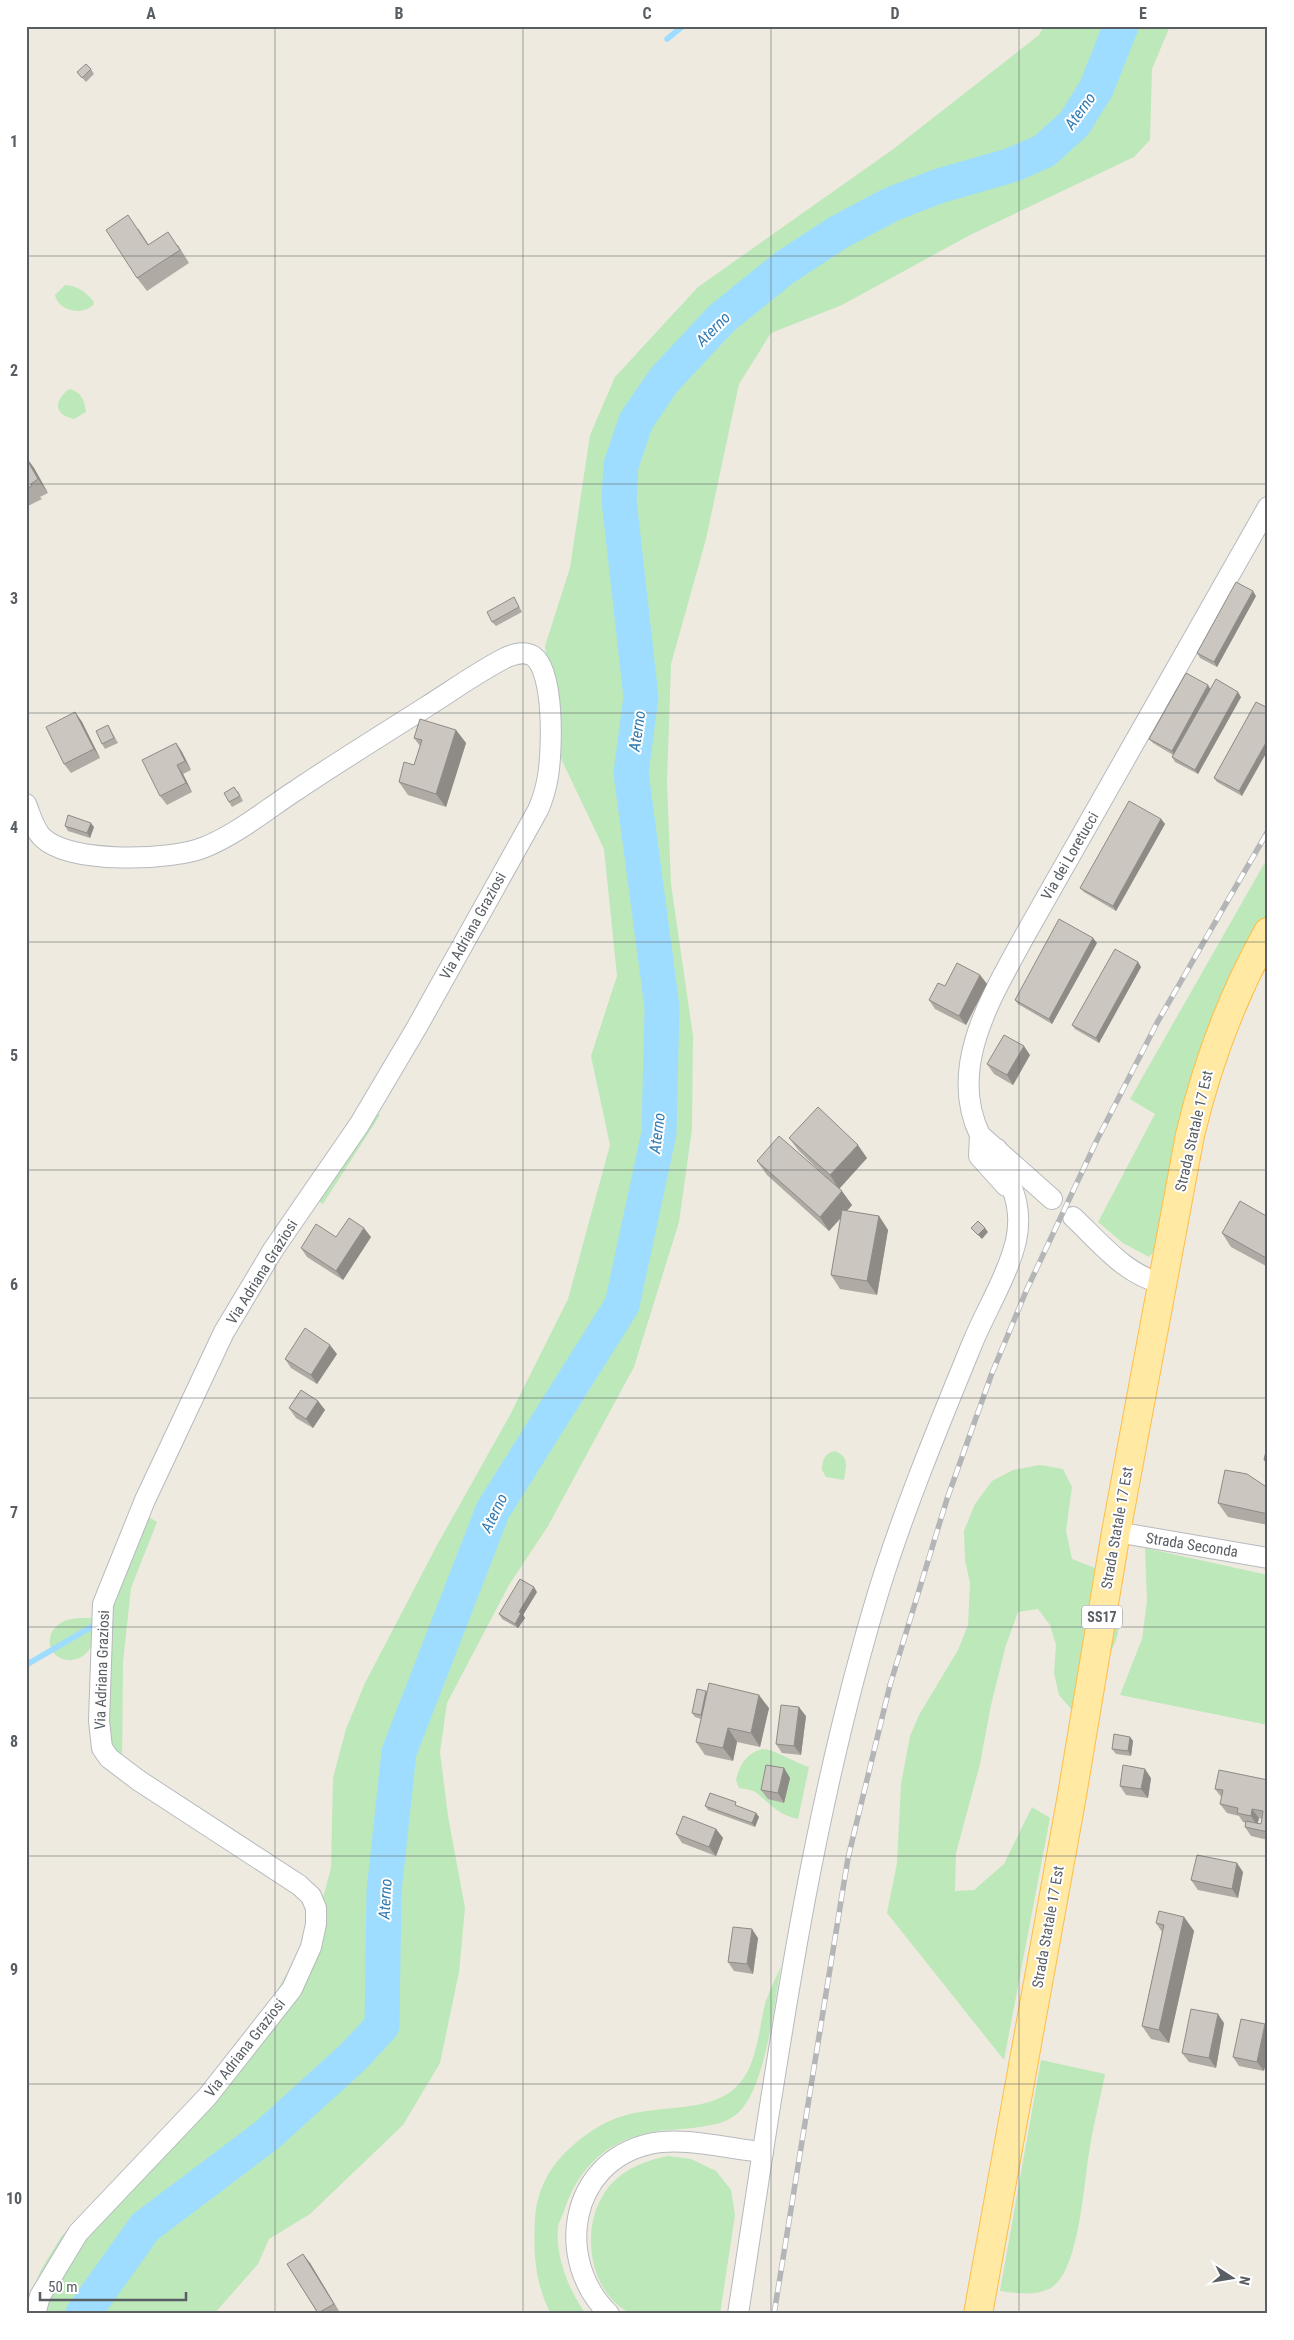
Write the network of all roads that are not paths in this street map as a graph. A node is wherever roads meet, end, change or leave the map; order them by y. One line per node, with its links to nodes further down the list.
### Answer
1 (1268, 507): 4 (street, Via dei Loretucci)
2 (26, 804): 13 (street, Via Adriana Graziosi)
3 (1268, 932): 9 (main road, Strada Statale 17 Est / SS17)
4 (980, 1135): 5 (street, Via dei Loretucci); 7 (street)
5 (997, 1149): 6 (street, Via dei Loretucci); 7 (street)
6 (1052, 1199)
7 (1018, 1207): 12 (street)
8 (1073, 1217): 9 (street)
9 (1162, 1282): 10 (main road, Strada Statale 17 Est / SS17)
10 (1116, 1532): 11 (street, Strada Seconda); 16 (main road, Strada Statale 17 Est / SS17)
11 (1268, 1558)
12 (763, 2152): 14 (street); 15 (street)
13 (35, 2314)
14 (609, 2314)
15 (738, 2314)
16 (978, 2314)

